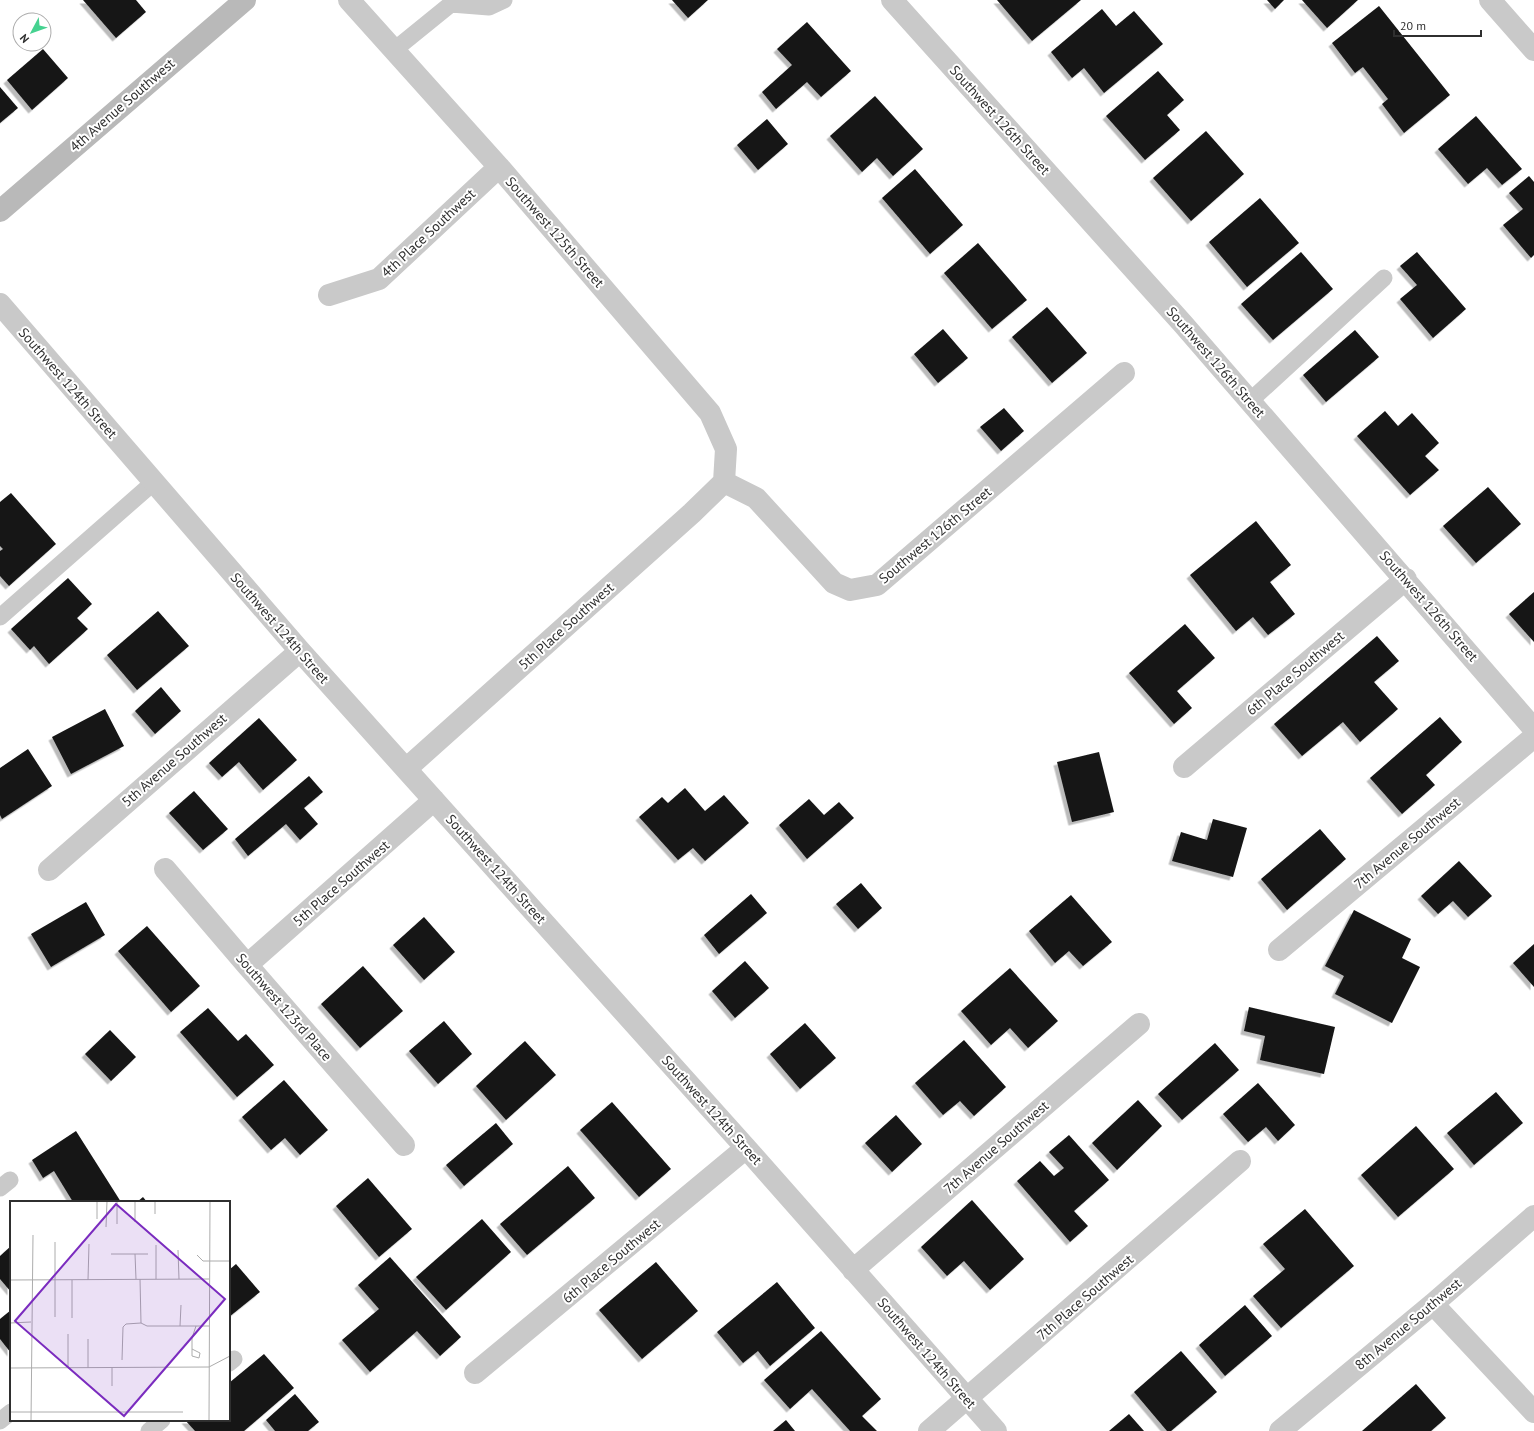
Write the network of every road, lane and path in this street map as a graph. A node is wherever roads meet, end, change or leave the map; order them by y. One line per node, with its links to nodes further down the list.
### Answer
1 (245, 0): 9 (street, 4th Avenue Southwest)
2 (349, 0): 7 (street, Southwest 125th Street)
3 (504, 0): 7 (lane)
4 (892, 0): 14 (street, Southwest 126th Street)
5 (1490, 0): 6 (street)
6 (1534, 50)
7 (393, 51): 8 (street, Southwest 125th Street)
8 (499, 167): 11 (street, 4th Place Southwest); 16 (street, Southwest 125th Street)
9 (0, 210)
10 (1384, 278): 14 (lane)
11 (329, 295)
12 (0, 304): 15 (street, Southwest 124th Street)
13 (1124, 373): 16 (street, Southwest 126th Street)
14 (1250, 402): 17 (street, Southwest 126th Street)
15 (154, 482): 18 (lane); 19 (street, Southwest 124th Street)
16 (724, 482): 23 (street, 5th Place Southwest)
17 (1406, 579): 20 (street, Southwest 126th Street); 22 (street, 6th Place Southwest)
18 (0, 617)
19 (300, 651): 23 (street, Southwest 124th Street); 26 (street, 5th Avenue Southwest)
20 (1534, 729)
21 (1534, 737): 27 (street, 7th Avenue Southwest)
22 (1184, 767)
23 (406, 769): 24 (street, Southwest 124th Street)
24 (434, 800): 28 (street, 5th Place Southwest); 31 (street, Southwest 124th Street)
25 (166, 869): 28 (street, Southwest 123rd Place)
26 (49, 870)
27 (1279, 950)
28 (247, 965): 30 (street, Southwest 123rd Place)
29 (1139, 1024): 34 (street, 7th Avenue Southwest)
30 (404, 1145)
31 (746, 1148): 34 (street, Southwest 124th Street); 36 (street, 6th Place Southwest)
32 (1240, 1161): 37 (street, 7th Place Southwest)
33 (1534, 1216): 35 (street, 8th Avenue Southwest)
34 (853, 1270): 37 (street, Southwest 124th Street)
35 (1433, 1304): 38 (street); 45 (street, 8th Avenue Southwest)
36 (475, 1373)
37 (968, 1399): 43 (street, 7th Place Southwest); 44 (street, Southwest 124th Street)
38 (1534, 1412)
39 (10, 1413): 40 (lane)
40 (0, 1421)
41 (161, 1421): 42 (lane)
42 (150, 1431)
43 (929, 1431)
44 (996, 1431)
45 (1280, 1431)

